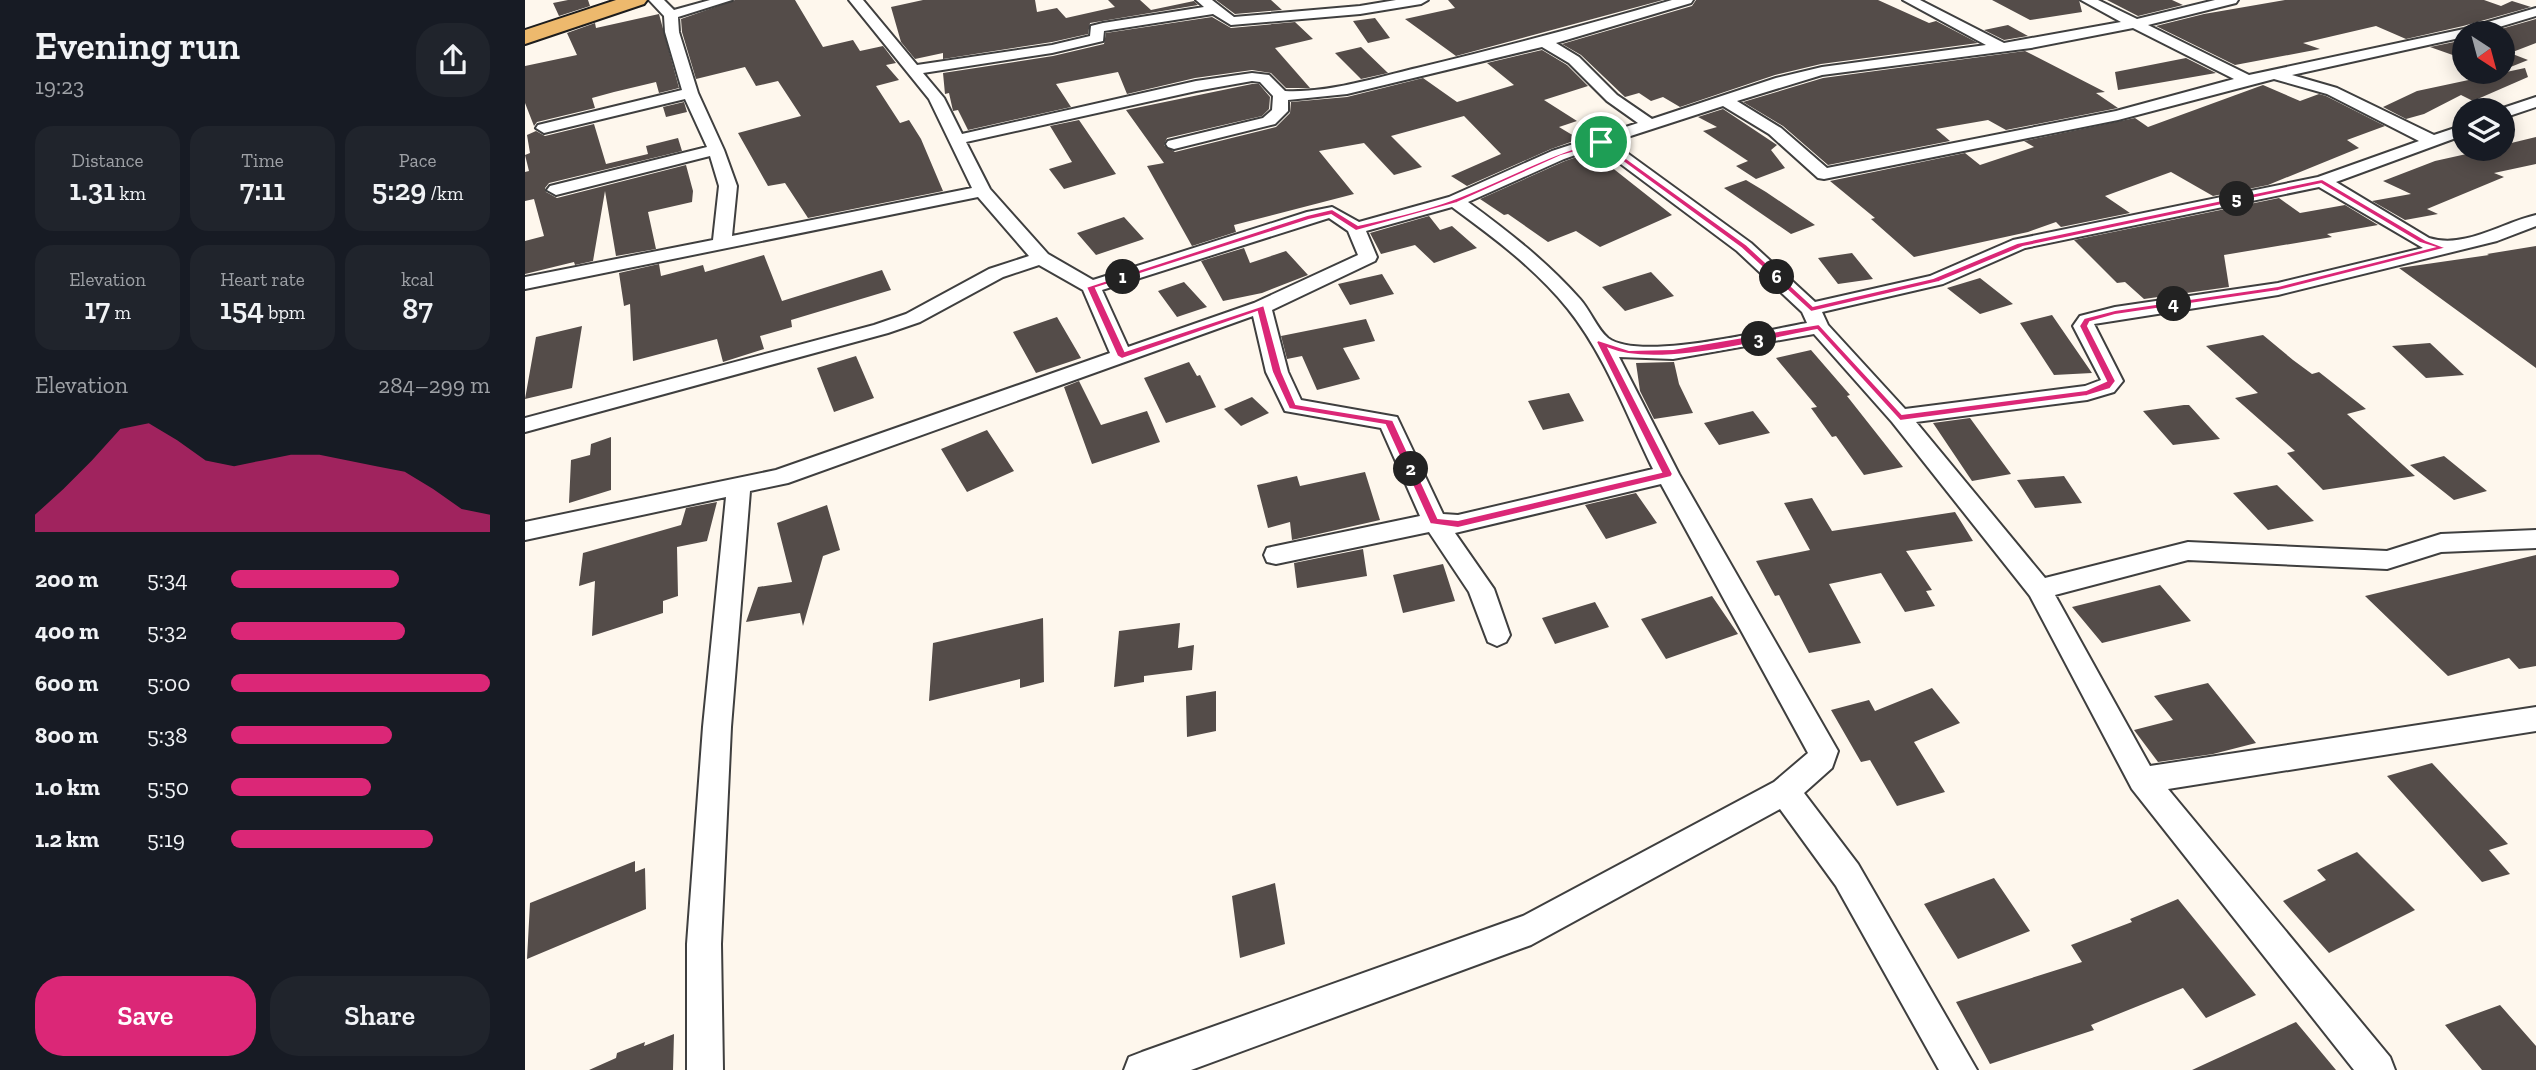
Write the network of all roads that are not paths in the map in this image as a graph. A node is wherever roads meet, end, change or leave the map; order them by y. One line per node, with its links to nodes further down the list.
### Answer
1 (615, 0): 16 (main road)
2 (637, 0): 18 (main road)
3 (656, 0): 13 (street)
4 (725, 0): 13 (street)
5 (856, 0): 22 (street)
6 (1421, 0): 11 (street)
7 (1686, 0): 19 (street)
8 (1910, 0): 20 (street)
9 (2088, 0): 15 (street)
10 (2231, 0): 15 (street)
11 (1208, 5): 22 (street)
12 (2536, 12): 14 (street)
13 (671, 15): 26 (street)
14 (2505, 21)
15 (2138, 23): 20 (street); 24 (street)
16 (525, 29)
17 (2452, 36): 21 (street)
18 (525, 37)
19 (1544, 42): 27 (street); 31 (street)
20 (2000, 47): 28 (street)
21 (2307, 66): 23 (street); 25 (street)
22 (913, 70): 34 (street)
23 (2277, 75): 24 (street); 25 (street)
24 (2247, 80): 28 (street)
25 (2332, 91): 36 (street)
26 (690, 93): 32 (street); 38 (street)
27 (1282, 95): 34 (street); 37 (street)
28 (1726, 101): 31 (street)
29 (2536, 102): 30 (street)
30 (2515, 109)
31 (1651, 125): 35 (street)
32 (544, 128)
33 (2452, 135): 36 (street)
34 (955, 140): 41 (street)
35 (1601, 142): 42 (street); 51 (street)
36 (2434, 142): 39 (street)
37 (1174, 144)
38 (716, 150): 40 (street); 45 (street)
39 (2322, 181): 46 (street); 51 (street)
40 (556, 190)
41 (982, 191): 45 (street); 47 (street)
42 (1455, 201): 44 (street); 52 (street)
43 (2536, 220): 46 (street)
44 (1356, 228): 49 (street); 50 (street)
45 (722, 245): 48 (street)
46 (2442, 248): 54 (street)
47 (1041, 258): 49 (street); 55 (street)
48 (525, 283)
49 (1091, 287): 53 (street)
50 (1261, 307): 53 (street); 58 (street)
51 (1815, 318): 52 (street); 54 (street)
52 (1601, 342): 56 (street)
53 (1122, 356): 57 (street)
54 (1900, 417): 62 (street)
55 (525, 425)
56 (1667, 474): 58 (street); 66 (street)
57 (739, 487): 59 (street); 67 (street)
58 (1434, 522): 61 (street); 63 (street)
59 (525, 531)
60 (2536, 539): 62 (street)
61 (1276, 555)
62 (2039, 589): 65 (street)
63 (1497, 635)
64 (2536, 719): 65 (street)
65 (2141, 780): 70 (street)
66 (1785, 791): 68 (street); 69 (street)
67 (705, 1070)
68 (1142, 1070)
69 (1959, 1070)
70 (2377, 1070)

